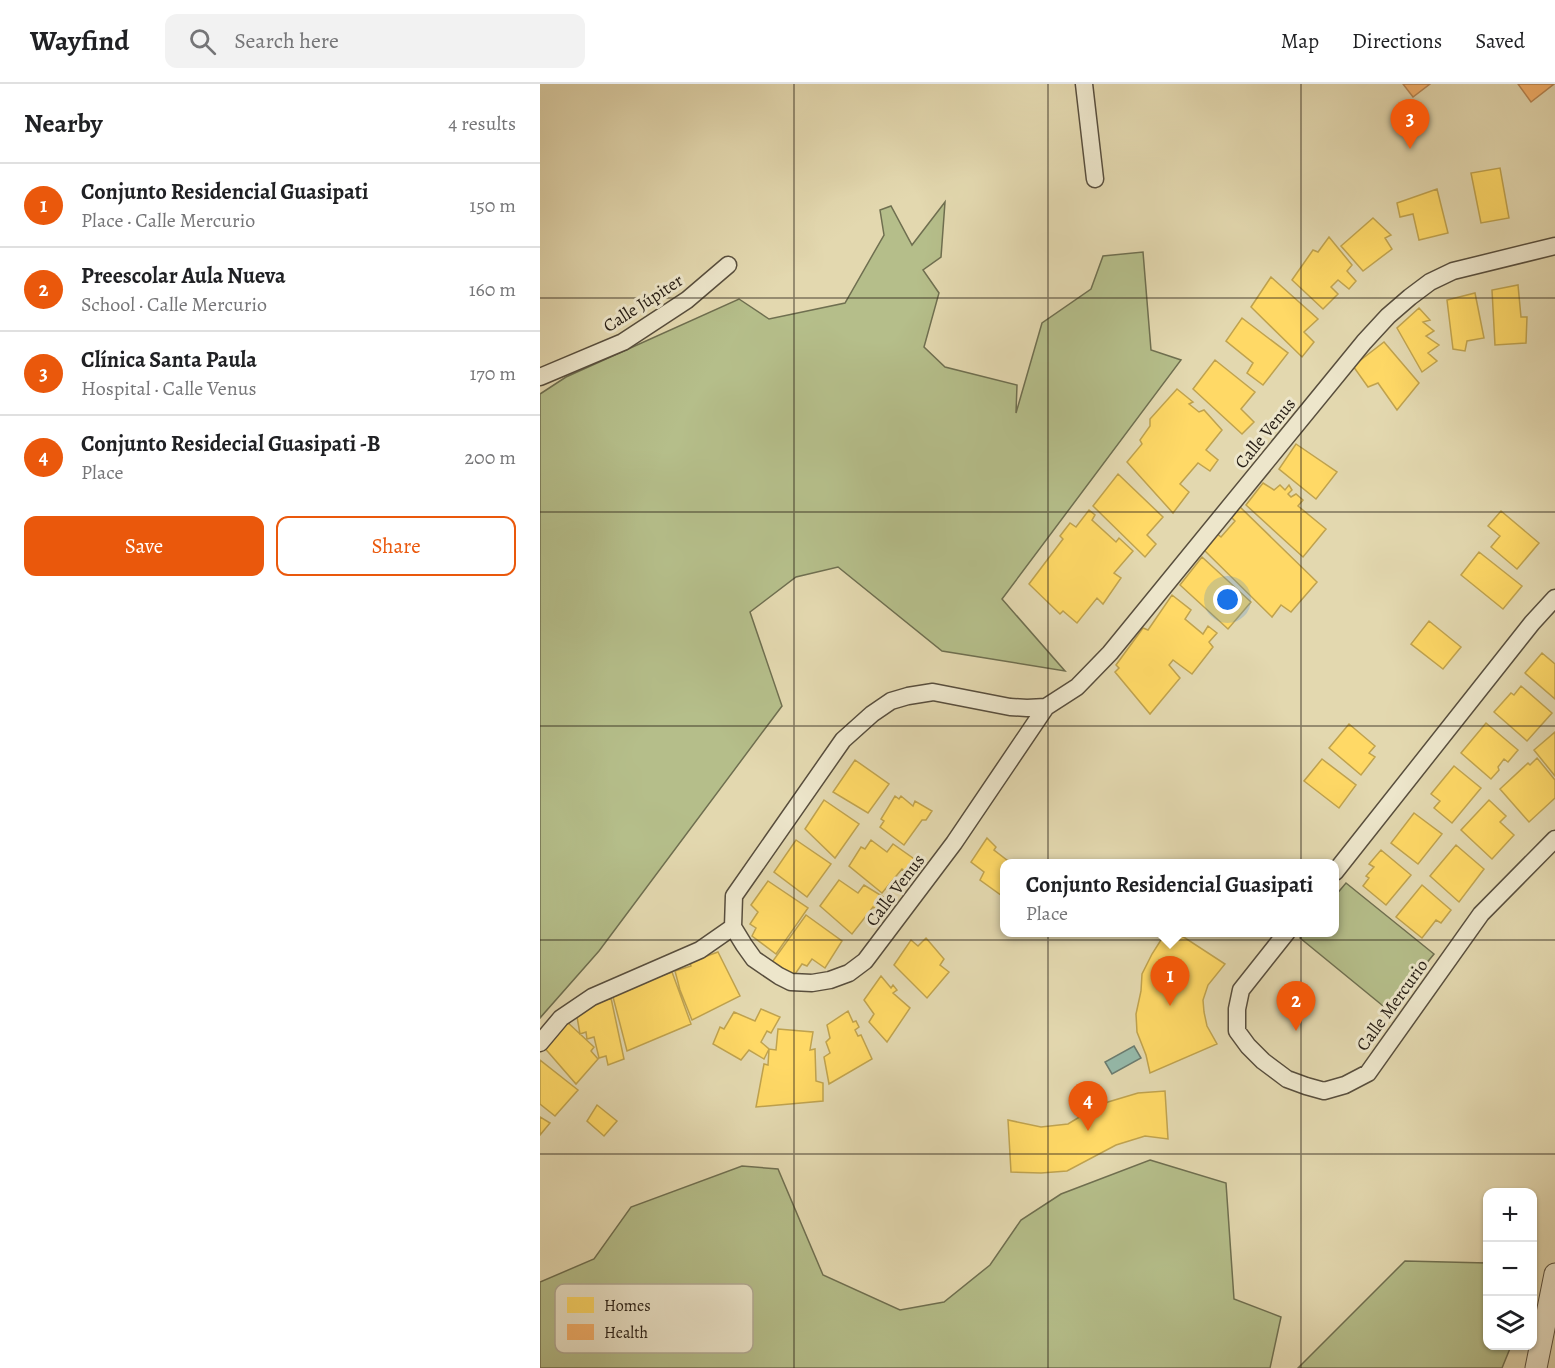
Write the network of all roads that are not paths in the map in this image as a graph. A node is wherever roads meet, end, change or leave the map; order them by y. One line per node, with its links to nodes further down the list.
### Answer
1 (1084, 84): 2 (street)
2 (1095, 179)
3 (1555, 246): 7 (street, Calle Venus)
4 (728, 265): 5 (street, Calle Júpiter)
5 (540, 377)
6 (1555, 598): 9 (street)
7 (1046, 707): 10 (street); 10 (street, Calle Venus)
8 (1555, 839): 11 (street, Calle Mercurio)
9 (1339, 867)
10 (733, 927): 12 (street)
11 (1284, 937)
12 (540, 1043)
13 (1555, 1274): 14 (street)
14 (1536, 1368)

